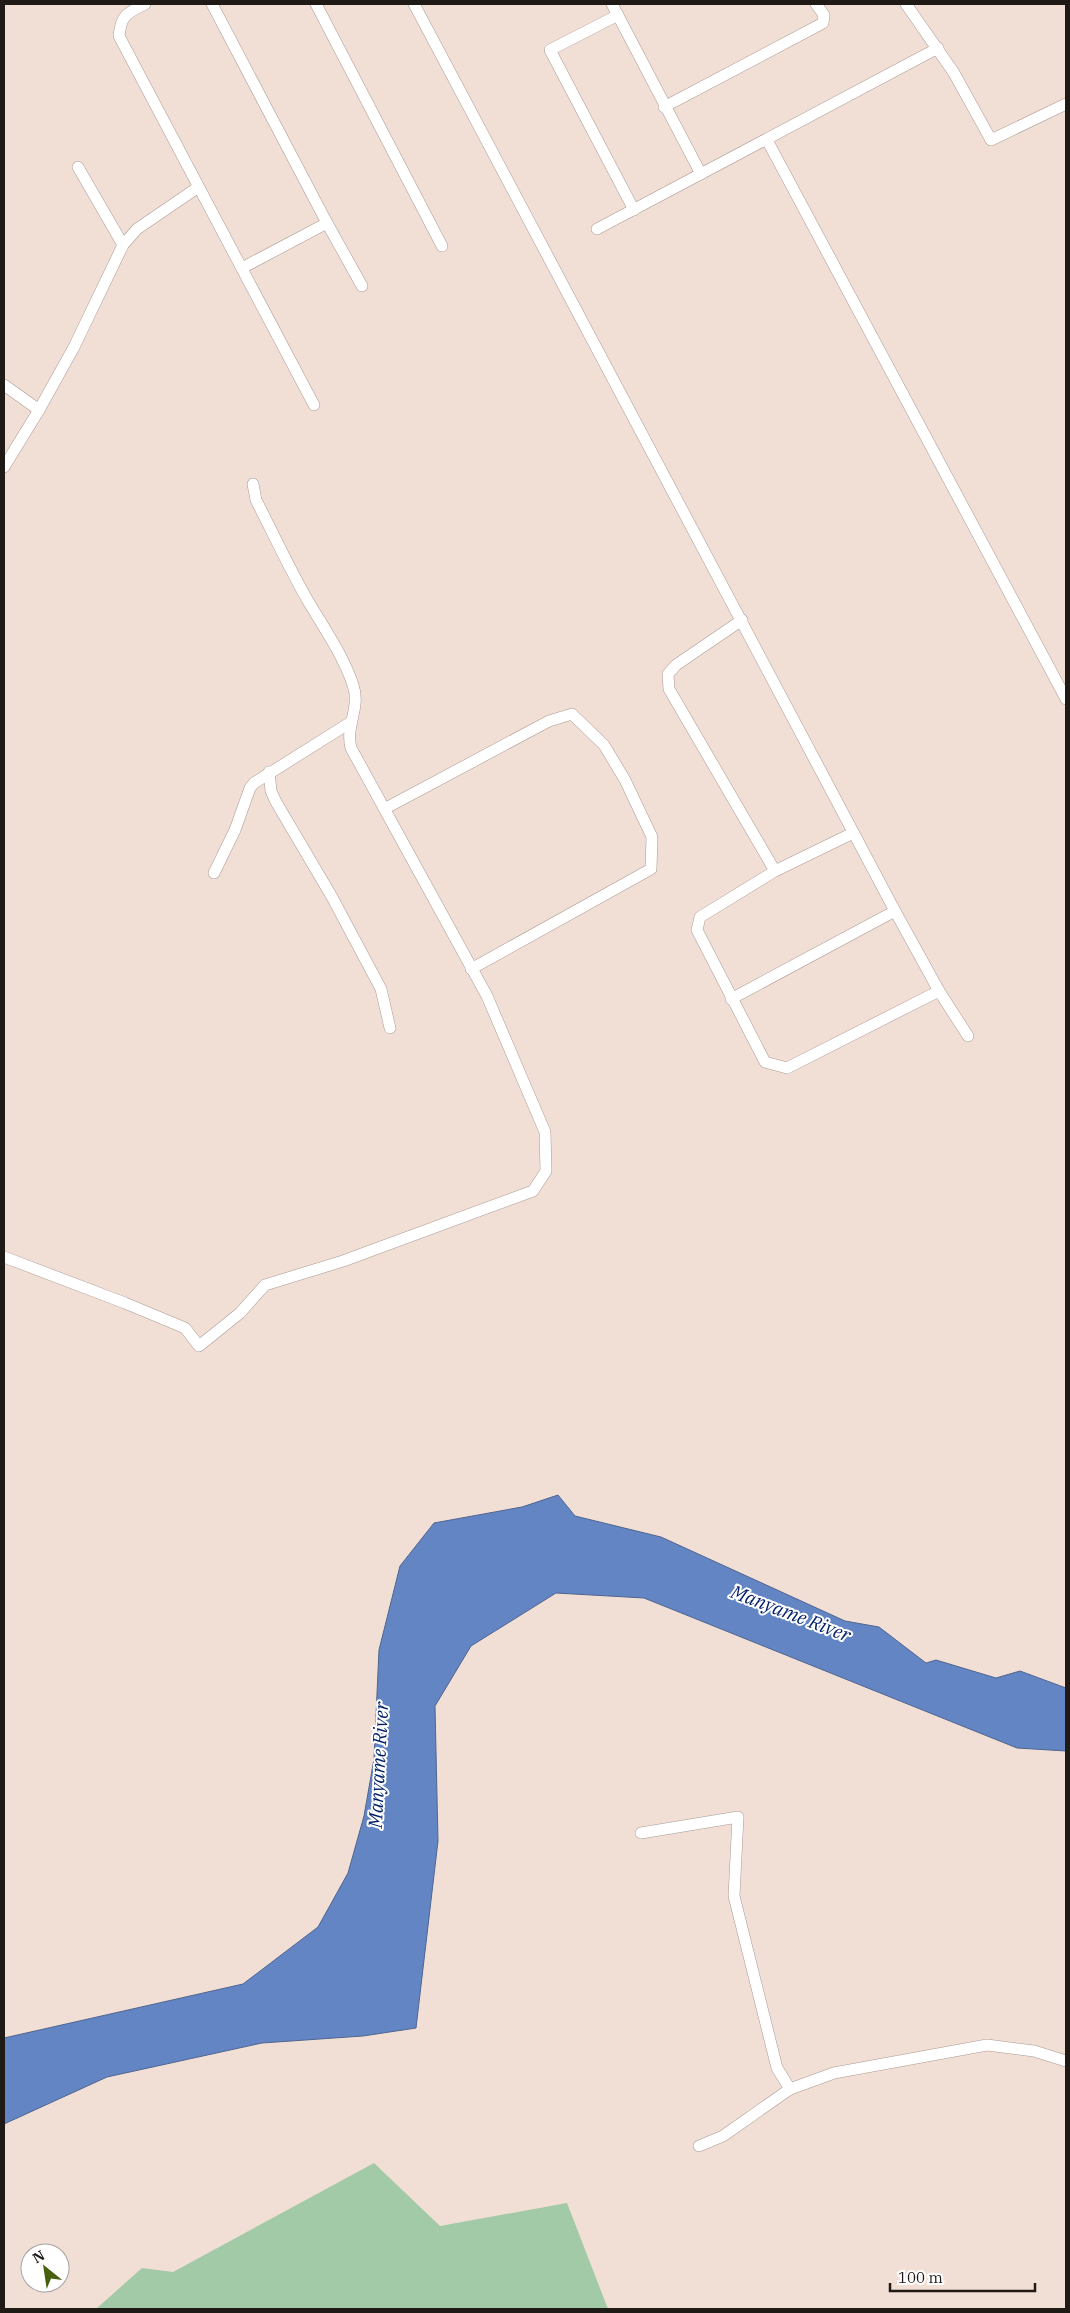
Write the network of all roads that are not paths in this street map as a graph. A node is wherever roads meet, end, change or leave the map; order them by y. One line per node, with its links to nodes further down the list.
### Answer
1 (144, 4): 15 (street)
2 (212, 4): 17 (street)
3 (316, 4): 20 (street)
4 (414, 4): 28 (street)
5 (612, 4): 8 (street)
6 (816, 4): 11 (street)
7 (906, 4): 9 (street)
8 (618, 15): 11 (street); 16 (street)
9 (938, 48): 10 (street); 12 (street)
10 (1066, 104)
11 (664, 107): 14 (street)
12 (767, 140): 14 (street); 29 (street)
13 (78, 168): 19 (street)
14 (701, 174): 16 (street)
15 (198, 188): 19 (street); 21 (street)
16 (634, 210): 18 (street)
17 (327, 223): 21 (street); 22 (street)
18 (597, 229)
19 (123, 245): 25 (street)
20 (442, 246)
21 (242, 268): 24 (street)
22 (362, 286)
23 (4, 385): 25 (street)
24 (314, 405)
25 (39, 410): 26 (street)
26 (4, 466)
27 (253, 484): 30 (street)
28 (742, 620): 33 (street); 34 (street)
29 (1066, 699)
30 (351, 722): 31 (street); 32 (street)
31 (269, 772): 35 (street); 40 (street)
32 (386, 808): 37 (street); 37 (street)
33 (853, 833): 34 (street); 36 (street)
34 (775, 871): 39 (street)
35 (214, 873)
36 (895, 911): 38 (street); 39 (street)
37 (471, 969): 42 (street)
38 (939, 991): 39 (street); 41 (street)
39 (731, 999)
40 (390, 1028)
41 (968, 1036)
42 (4, 1257)
43 (640, 1833): 45 (street)
44 (1066, 2062): 45 (street)
45 (790, 2088): 46 (street)
46 (699, 2146)

